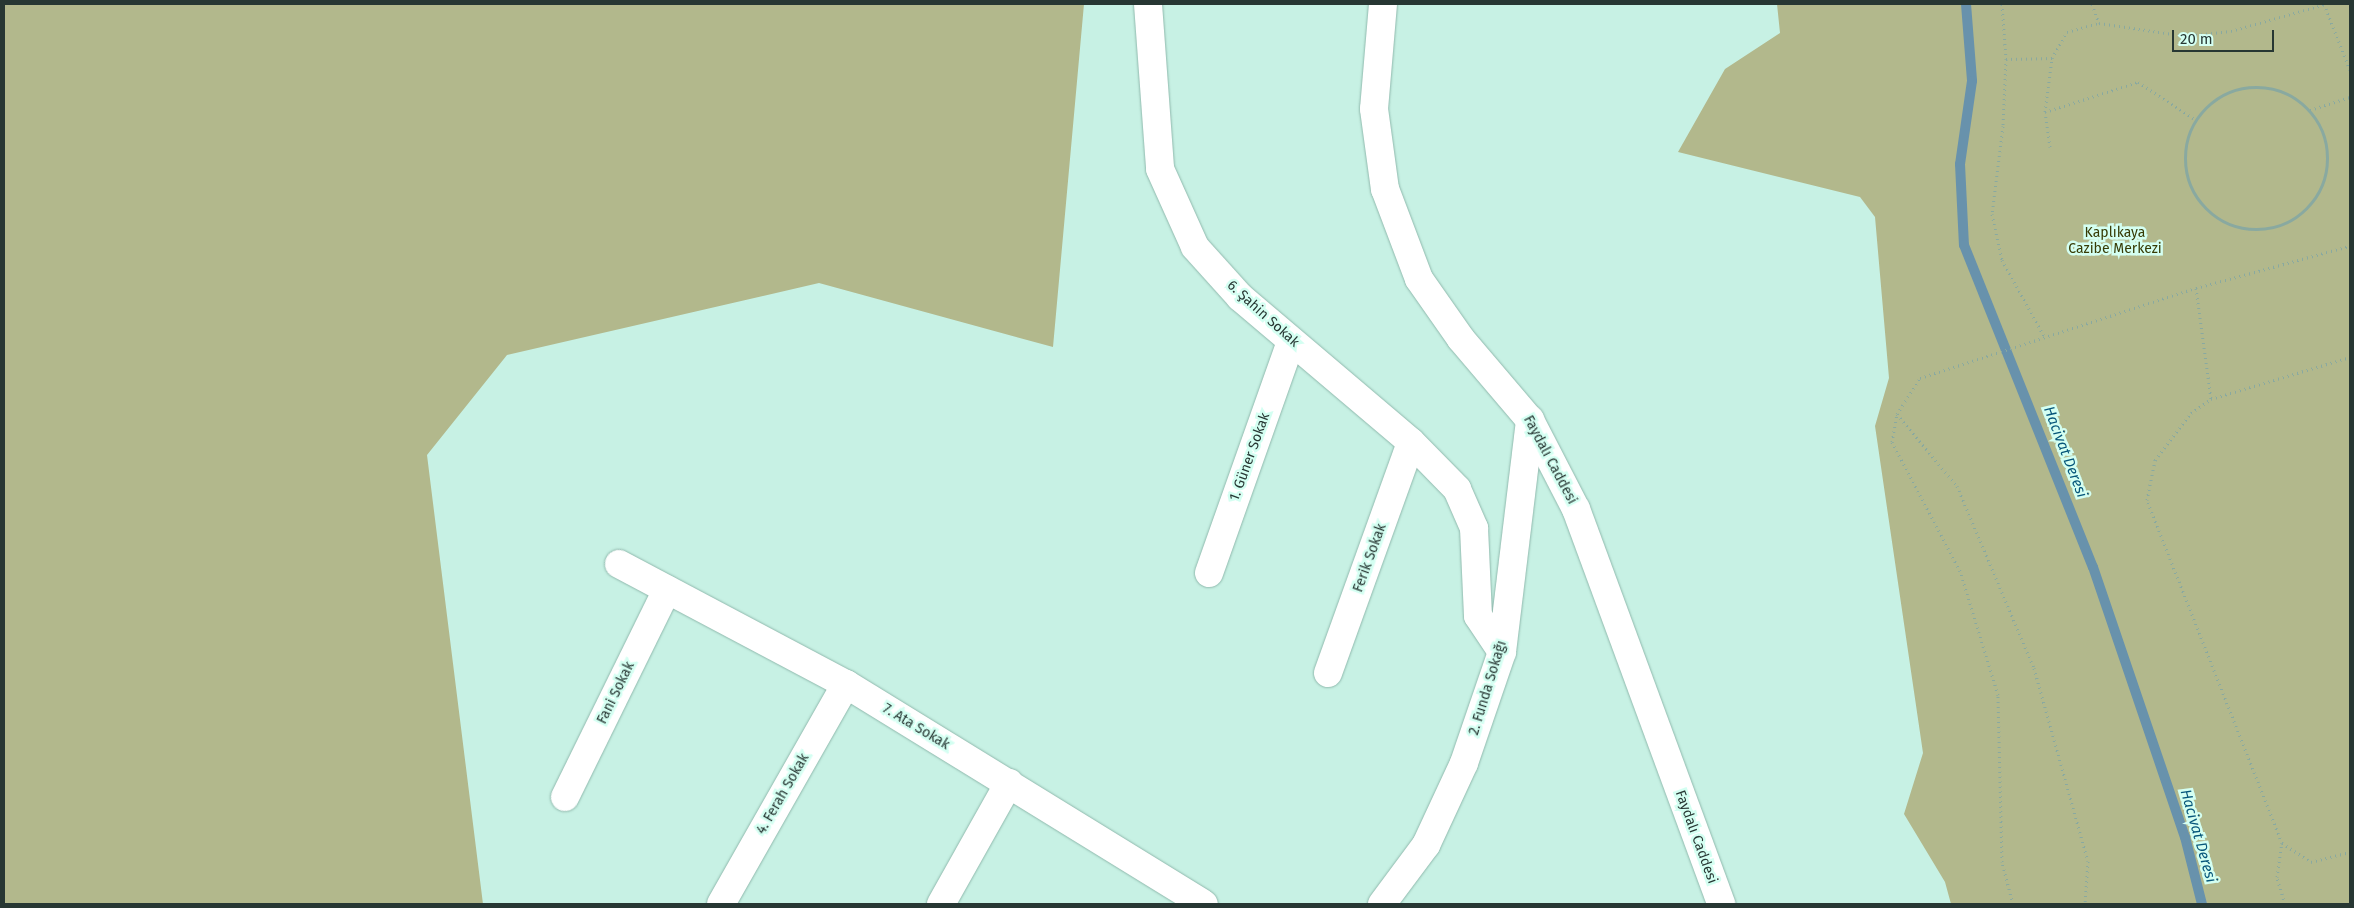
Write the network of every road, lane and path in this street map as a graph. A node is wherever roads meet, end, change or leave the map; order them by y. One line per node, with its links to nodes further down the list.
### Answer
1 (1148, 4): 18 (street, 6. Şahin Sokak)
2 (1383, 4): 22 (street, Faydalı Caddesi)
3 (2002, 4): 8 (path)
4 (2092, 4): 6 (path)
5 (2325, 4): 6 (path); 9 (path)
6 (2100, 23): 7 (path)
7 (2052, 58): 8 (path); 12 (path)
8 (2006, 59): 17 (path)
9 (2350, 70)
10 (2350, 97): 11 (path)
11 (2310, 110): 13 (path); 13 (path)
12 (2045, 112): 13 (path); 14 (path)
13 (2196, 120)
14 (2050, 147)
15 (2350, 246): 16 (path)
16 (2196, 288): 17 (path); 20 (path)
17 (2045, 338): 21 (path)
18 (1291, 341): 23 (street, 6. Şahin Sokak); 25 (street, 1. Güner Sokak)
19 (2350, 357): 20 (path)
20 (2211, 399): 32 (path)
21 (1897, 414): 39 (path); 40 (path)
22 (1530, 420): 27 (street, 2. Funda Sokağı); 38 (street, Faydalı Caddesi)
23 (1412, 442): 27 (street, 6. Şahin Sokak); 28 (street, Ferik Sokak)
24 (619, 564): 26 (street, 7. Ata Sokak)
25 (1209, 572)
26 (667, 590): 29 (street, 7. Ata Sokak); 31 (street, Fani Sokak)
27 (1502, 652): 37 (street, 2. Funda Sokağı)
28 (1328, 673)
29 (846, 684): 30 (street, 7. Ata Sokak); 34 (street, 4. Ferah Sokak)
30 (1009, 783): 35 (street); 36 (street, 7. Ata Sokak)
31 (565, 796)
32 (2282, 843): 33 (path); 41 (path)
33 (2350, 852)
34 (721, 904)
35 (941, 904)
36 (1204, 904)
37 (1382, 904)
38 (1721, 904)
39 (2013, 904)
40 (2085, 904)
41 (2285, 904)

